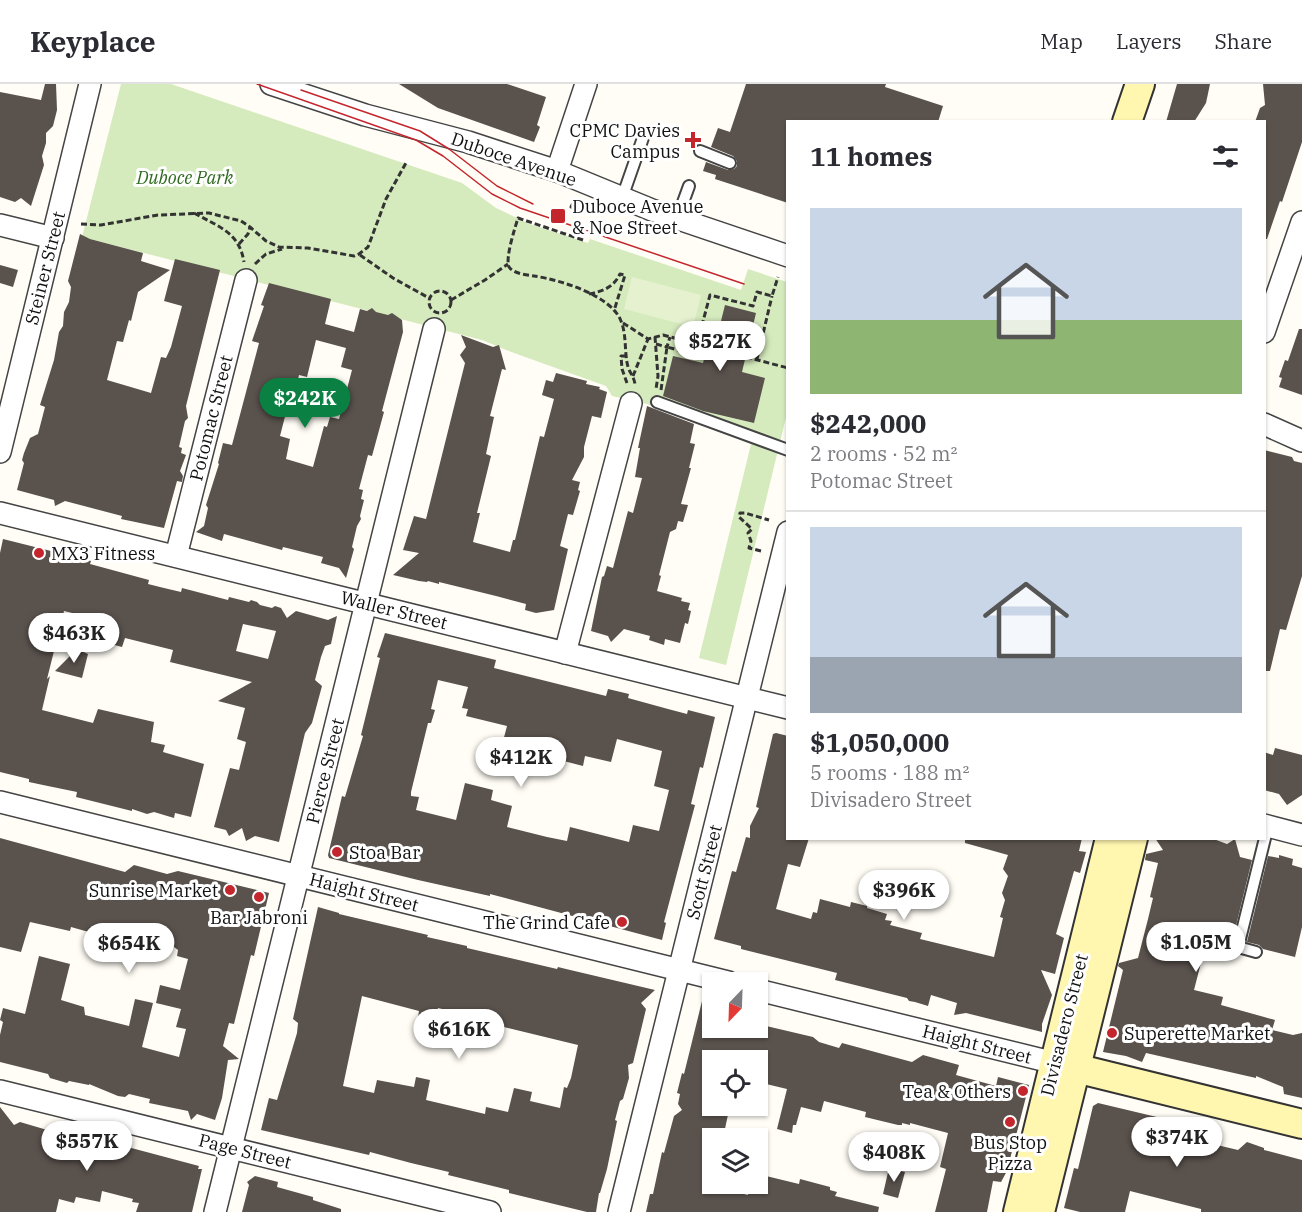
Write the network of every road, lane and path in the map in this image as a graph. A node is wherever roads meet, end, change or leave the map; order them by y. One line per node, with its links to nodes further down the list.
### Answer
1 (90, 84): 22 (street, Steiner Street)
2 (271, 84): 5 (street, Duboce Avenue)
3 (586, 84): 11 (street)
4 (1140, 84): 6 (main road)
5 (308, 90): 11 (street, Duboce Avenue)
6 (1128, 120)
7 (644, 135): 13 (lane)
8 (700, 151): 10 (lane)
9 (407, 161): 26 (path)
10 (730, 163)
11 (557, 171): 13 (street, Duboce Avenue)
12 (689, 186): 17 (lane)
13 (622, 198): 17 (street, Duboce Avenue)
14 (573, 203): 16 (path)
15 (193, 212): 19 (path); 21 (path); 24 (path)
16 (592, 214)
17 (677, 219): 27 (street, Duboce Avenue)
18 (1302, 222): 37 (street)
19 (81, 224)
20 (0, 225): 22 (street)
21 (250, 227): 24 (path); 25 (path)
22 (53, 238): 52 (street, Steiner Street)
23 (583, 240): 28 (path)
24 (239, 244): 30 (path)
25 (290, 248): 26 (path); 30 (path)
26 (359, 255): 33 (path)
27 (786, 255)
28 (508, 264): 31 (path); 34 (path)
29 (778, 277): 32 (path)
30 (246, 280): 64 (street, Potomac Street)
31 (589, 294): 35 (path); 35 (path)
32 (772, 296): 43 (path); 50 (path)
33 (429, 298): 34 (path); 34 (path)
34 (451, 300)
35 (615, 311): 36 (path)
36 (622, 322): 41 (path); 47 (path)
37 (1266, 327)
38 (434, 329): 65 (street, Pierce Street)
39 (655, 337): 40 (path); 41 (path); 42 (path)
40 (670, 337): 43 (path); 44 (path)
41 (648, 339): 53 (path)
42 (655, 344): 44 (path); 44 (path)
43 (699, 344): 45 (path); 46 (path)
44 (667, 347): 48 (path)
45 (708, 347)
46 (700, 351)
47 (626, 356): 53 (path); 54 (path)
48 (705, 357)
49 (746, 357): 50 (path)
50 (757, 360): 51 (path)
51 (786, 367)
52 (10, 372): 59 (street, Steiner Street)
53 (633, 377): 54 (path)
54 (632, 398): 66 (street)
55 (657, 402): 58 (lane)
56 (1266, 425): 57 (street)
57 (1302, 441)
58 (786, 449)
59 (0, 452)
60 (0, 513): 64 (street, Waller Street)
61 (769, 520): 63 (path)
62 (786, 540): 67 (street, Scott Street)
63 (762, 551)
64 (176, 556): 65 (street, Waller Street)
65 (366, 604): 66 (street, Waller Street); 75 (street, Pierce Street)
66 (565, 652): 67 (street, Waller Street)
67 (747, 698): 68 (street, Waller Street); 77 (street, Scott Street)
68 (786, 708)
69 (0, 802): 75 (street, Haight Street)
70 (1266, 826): 71 (street)
71 (1302, 835)
72 (1110, 840): 80 (main road, Divisadero Street)
73 (1132, 840): 80 (main road, Divisadero Street)
74 (1263, 840): 76 (lane)
75 (299, 876): 77 (street, Haight Street); 83 (street, Pierce Street)
76 (1256, 952)
77 (679, 970): 78 (street, Haight Street); 86 (street, Scott Street)
78 (702, 976)
79 (768, 992): 80 (street, Haight Street)
80 (1065, 1066): 82 (main road, Haight Street); 87 (main road, Divisadero Street); 88 (main road, Divisadero Street)
81 (0, 1091): 83 (street, Page Street)
82 (1302, 1124)
83 (231, 1148): 84 (street, Pierce Street); 85 (street, Page Street)
84 (215, 1212)
85 (490, 1212)
86 (620, 1212)
87 (1018, 1212)
88 (1040, 1212)

